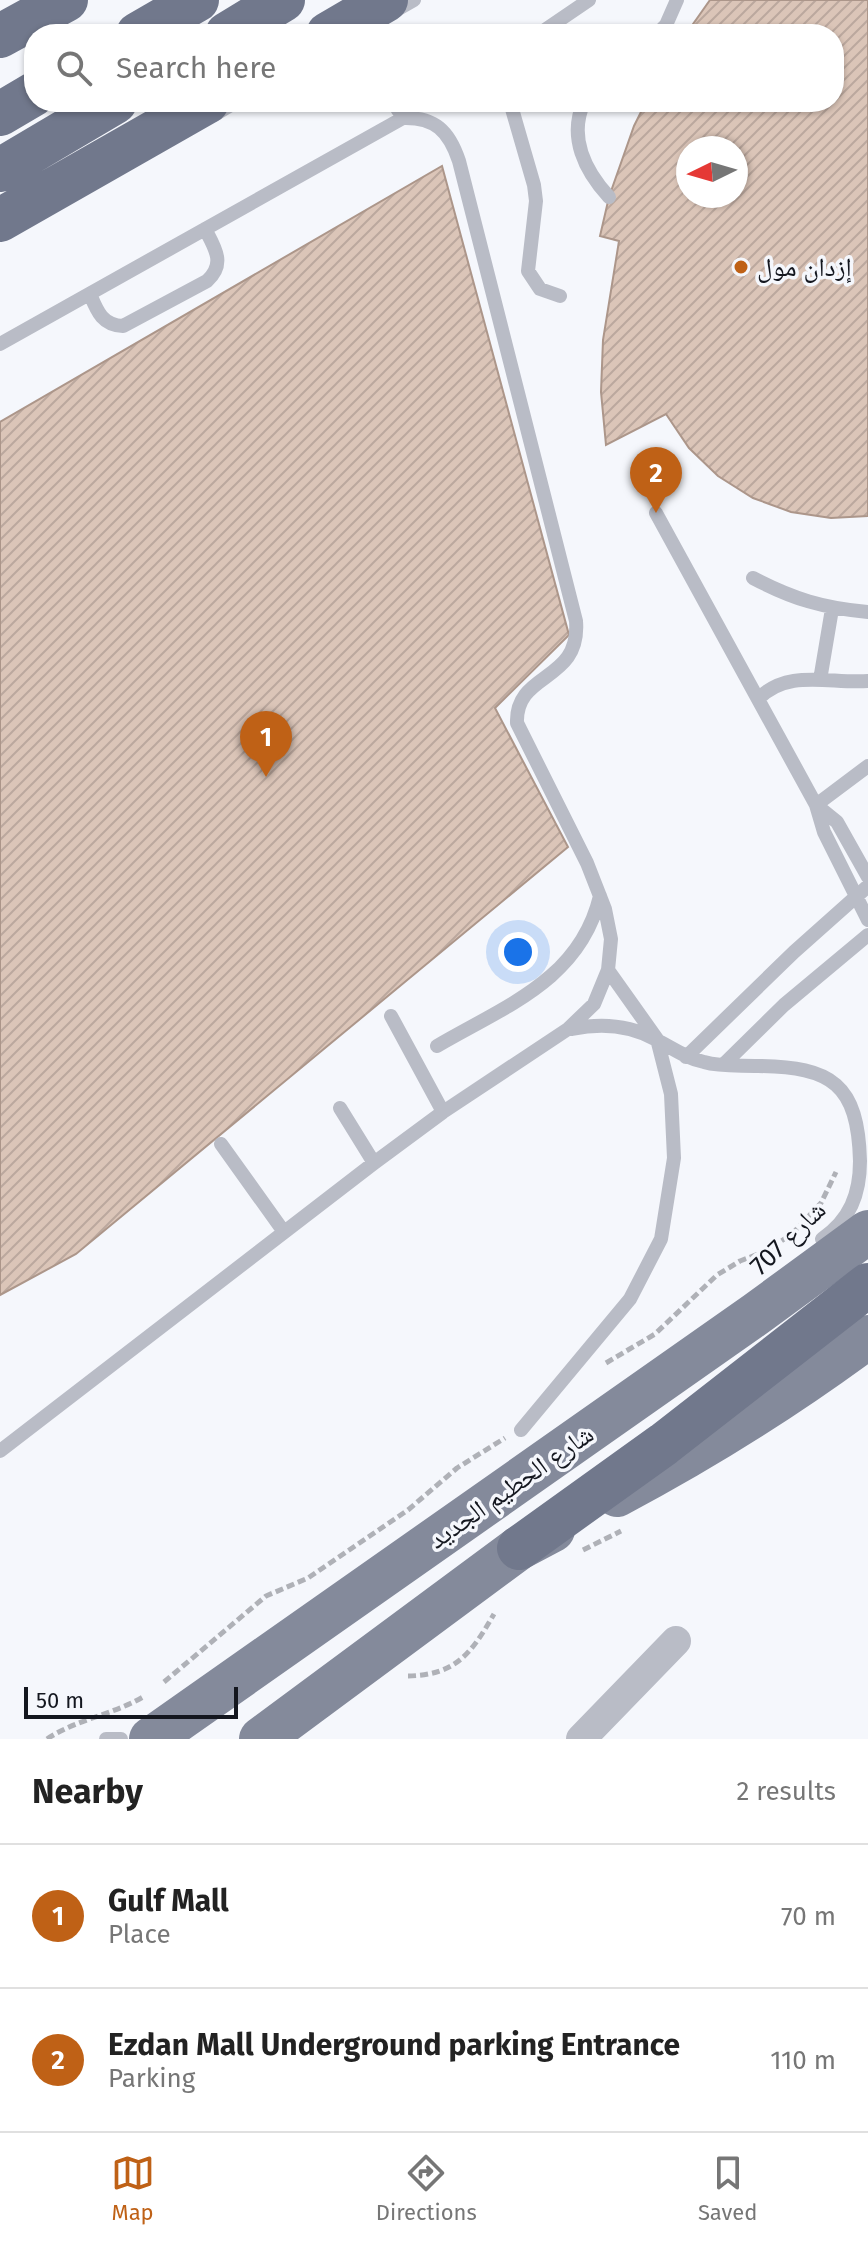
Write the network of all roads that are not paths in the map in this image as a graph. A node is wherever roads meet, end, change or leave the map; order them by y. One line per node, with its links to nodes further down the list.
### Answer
1 (66, 0): 14 (highway)
2 (197, 0): 8 (highway)
3 (283, 0): 9 (highway)
4 (386, 0): 10 (highway)
5 (414, 0): 11 (lane)
6 (589, 0): 12 (lane)
7 (677, 0): 13 (lane)
8 (155, 24)
9 (243, 24)
10 (345, 24)
11 (372, 24)
12 (554, 24)
13 (666, 24)
14 (0, 36)
15 (24, 100): 22 (highway)
16 (98, 112): 24 (highway)
17 (191, 112): 26 (highway)
18 (217, 112): 26 (lane)
19 (399, 112): 23 (lane)
20 (513, 112): 29 (lane)
21 (581, 112): 25 (lane)
22 (0, 114)
23 (403, 118): 27 (lane); 42 (lane)
24 (0, 170)
25 (609, 197)
26 (10, 222)
27 (205, 229): 28 (lane); 28 (lane)
28 (90, 294): 30 (lane)
29 (560, 296)
30 (0, 344)
31 (656, 513): 37 (lane)
32 (753, 578): 33 (lane)
33 (832, 609): 34 (lane); 35 (lane)
34 (868, 612)
35 (820, 680): 36 (lane); 37 (lane)
36 (868, 681)
37 (758, 699): 39 (lane)
38 (868, 766): 39 (lane)
39 (816, 805): 40 (lane); 43 (lane)
40 (868, 877)
41 (868, 886): 43 (lane)
42 (600, 896): 46 (lane); 50 (lane)
43 (856, 898): 44 (lane); 51 (lane)
44 (868, 920)
45 (868, 935): 52 (lane)
46 (608, 970): 48 (lane); 49 (lane)
47 (391, 1016): 54 (lane)
48 (568, 1029): 49 (lane); 54 (lane)
49 (657, 1039): 51 (lane, شارع 707); 62 (lane)
50 (437, 1046)
51 (686, 1057): 52 (lane, شارع 707)
52 (723, 1065): 59 (lane, شارع 707)
53 (340, 1108): 56 (lane)
54 (443, 1112): 56 (lane)
55 (221, 1144): 57 (lane)
56 (374, 1163): 57 (lane)
57 (284, 1232): 63 (lane)
58 (868, 1232): 68 (main road, شارع الحطيم الجديد)
59 (809, 1249)
60 (868, 1285): 64 (highway)
61 (868, 1337): 64 (main road, شارع الحطيم الجديد)
62 (521, 1430)
63 (0, 1451)
64 (519, 1548): 69 (main road, شارع الحطيم الجديد)
65 (676, 1641): 70 (street)
66 (106, 1739): 67 (lane)
67 (121, 1739)
68 (151, 1739)
69 (261, 1739)
70 (581, 1739)

